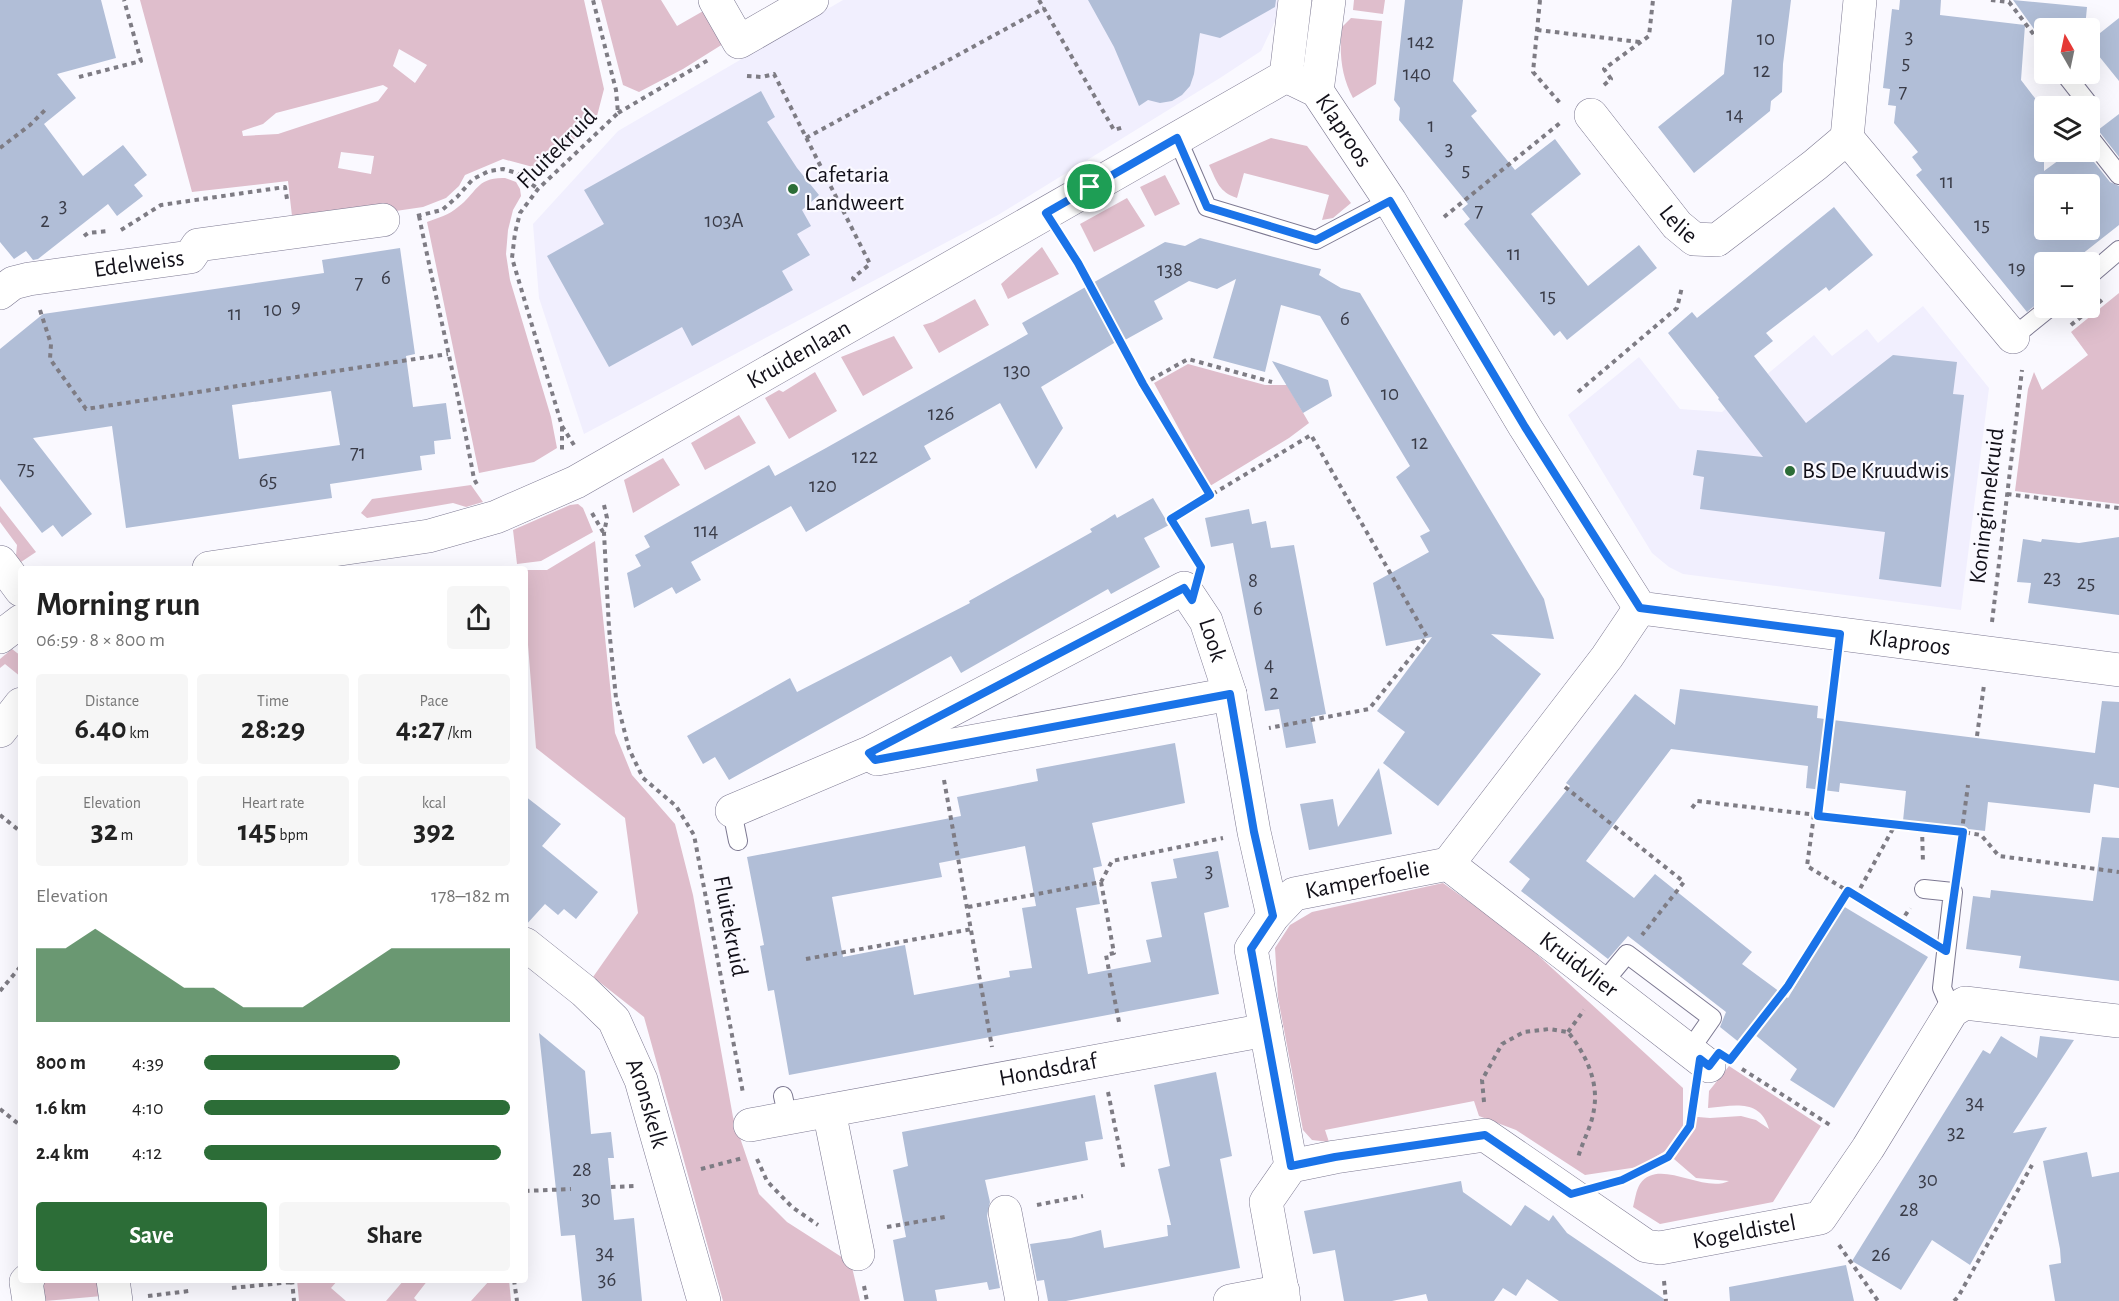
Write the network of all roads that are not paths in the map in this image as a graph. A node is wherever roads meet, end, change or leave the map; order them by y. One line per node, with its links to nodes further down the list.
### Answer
1 (715, 0): 2 (street)
2 (812, 0)
3 (1294, 0): 6 (street)
4 (1329, 0): 8 (street)
5 (1860, 0): 11 (street)
6 (1286, 76): 8 (street, Klaproos); 12 (street, Kruidenlaan)
7 (2072, 84): 9 (lane)
8 (1317, 91): 15 (street, Klaproos)
9 (2082, 96)
10 (1577, 110): 11 (street, Lelie)
11 (1846, 138): 21 (street)
12 (1167, 143): 15 (lane); 22 (street, Kruidenlaan)
13 (2100, 151): 14 (lane)
14 (2119, 175)
15 (1390, 201): 26 (street, Klaproos)
16 (383, 220): 19 (street, Edelweiss)
17 (2119, 250): 18 (lane)
18 (2100, 266)
19 (0, 293)
20 (2042, 318): 21 (lane)
21 (2018, 351)
22 (332, 560): 24 (street, Kruidenlaan)
23 (0, 562): 25 (street)
24 (240, 566)
25 (18, 586)
26 (1640, 608): 29 (street, Klaproos); 35 (street, Kamperfoelie)
27 (18, 623): 28 (street)
28 (0, 637)
29 (2119, 670)
30 (1230, 694): 33 (street, Look); 33 (street, Look); 37 (street, Look)
31 (18, 708): 32 (street)
32 (0, 731)
33 (869, 753): 34 (street, Look)
34 (735, 826)
35 (1448, 864): 37 (street, Kamperfoelie); 39 (street, Kruidvlier)
36 (1924, 889): 40 (lane)
37 (1273, 916): 42 (street, Kamperfoelie)
38 (528, 946): 54 (street, Aronskelk)
39 (1602, 984): 43 (street, Kruidvlier); 43 (lane)
40 (1952, 1011): 41 (street); 46 (street, Kogeldistel)
41 (2119, 1021)
42 (1266, 1030): 44 (street, Hondsdraf); 46 (street, Kamperfoelie)
43 (1707, 1059)
44 (829, 1111): 45 (street, Hondsdraf); 48 (street)
45 (752, 1140)
46 (1291, 1166): 51 (street)
47 (1005, 1212): 55 (street)
48 (856, 1244)
49 (26, 1283): 52 (street)
50 (113, 1283): 53 (street)
51 (1284, 1296): 56 (street)
52 (29, 1301)
53 (116, 1301)
54 (704, 1301)
55 (1022, 1301)
56 (1230, 1301)

